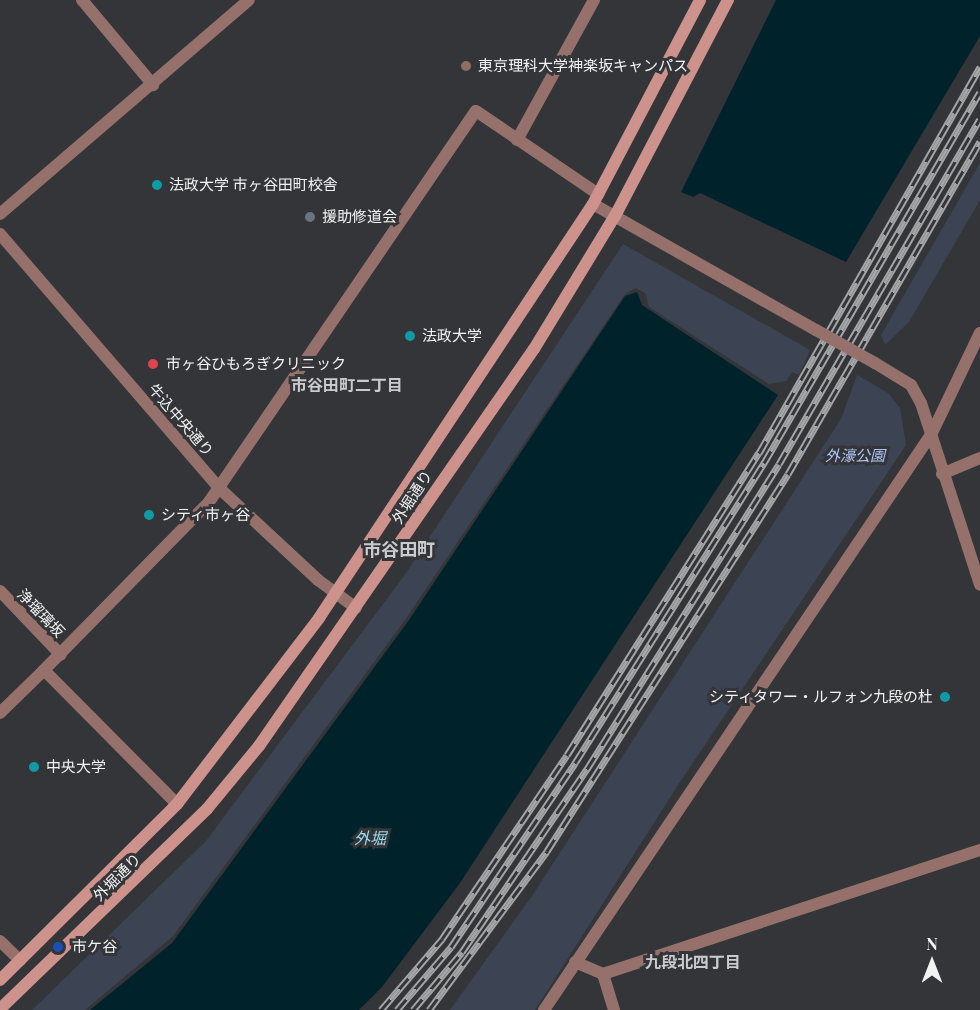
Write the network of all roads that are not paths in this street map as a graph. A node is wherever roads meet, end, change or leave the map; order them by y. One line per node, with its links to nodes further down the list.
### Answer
1 (82, 0): 6 (street)
2 (249, 0): 6 (street)
3 (594, 0): 7 (street)
4 (700, 0): 8 (main road, 外堀通り)
5 (728, 0): 10 (main road, 外堀通り)
6 (153, 85): 9 (street)
7 (517, 140): 8 (street); 16 (street)
8 (596, 199): 10 (street); 19 (main road, 外堀通り)
9 (0, 214)
10 (615, 216): 13 (street, bridge); 20 (main road, 外堀通り)
11 (0, 234): 16 (street, 牛込中央通り)
12 (980, 333): 13 (street)
13 (932, 434): 15 (street); 28 (street)
14 (980, 458): 15 (street)
15 (942, 474): 17 (street)
16 (218, 487): 19 (street, 牛込中央通り); 21 (street)
17 (980, 585)
18 (0, 591): 21 (street, 浄瑠璃坂)
19 (336, 594): 20 (street, 牛込中央通り); 24 (main road, 外堀通り)
20 (356, 608): 31 (main road, 外堀通り)
21 (61, 655): 22 (street)
22 (44, 670): 23 (street); 24 (street)
23 (0, 713)
24 (177, 804): 27 (main road, 外堀通り)
25 (980, 850): 29 (street)
26 (0, 941): 27 (street)
27 (20, 960): 30 (main road, 外堀通り)
28 (575, 962): 29 (street); 32 (street)
29 (603, 974): 33 (street)
30 (0, 980)
31 (0, 1010)
32 (544, 1010)
33 (614, 1010)

